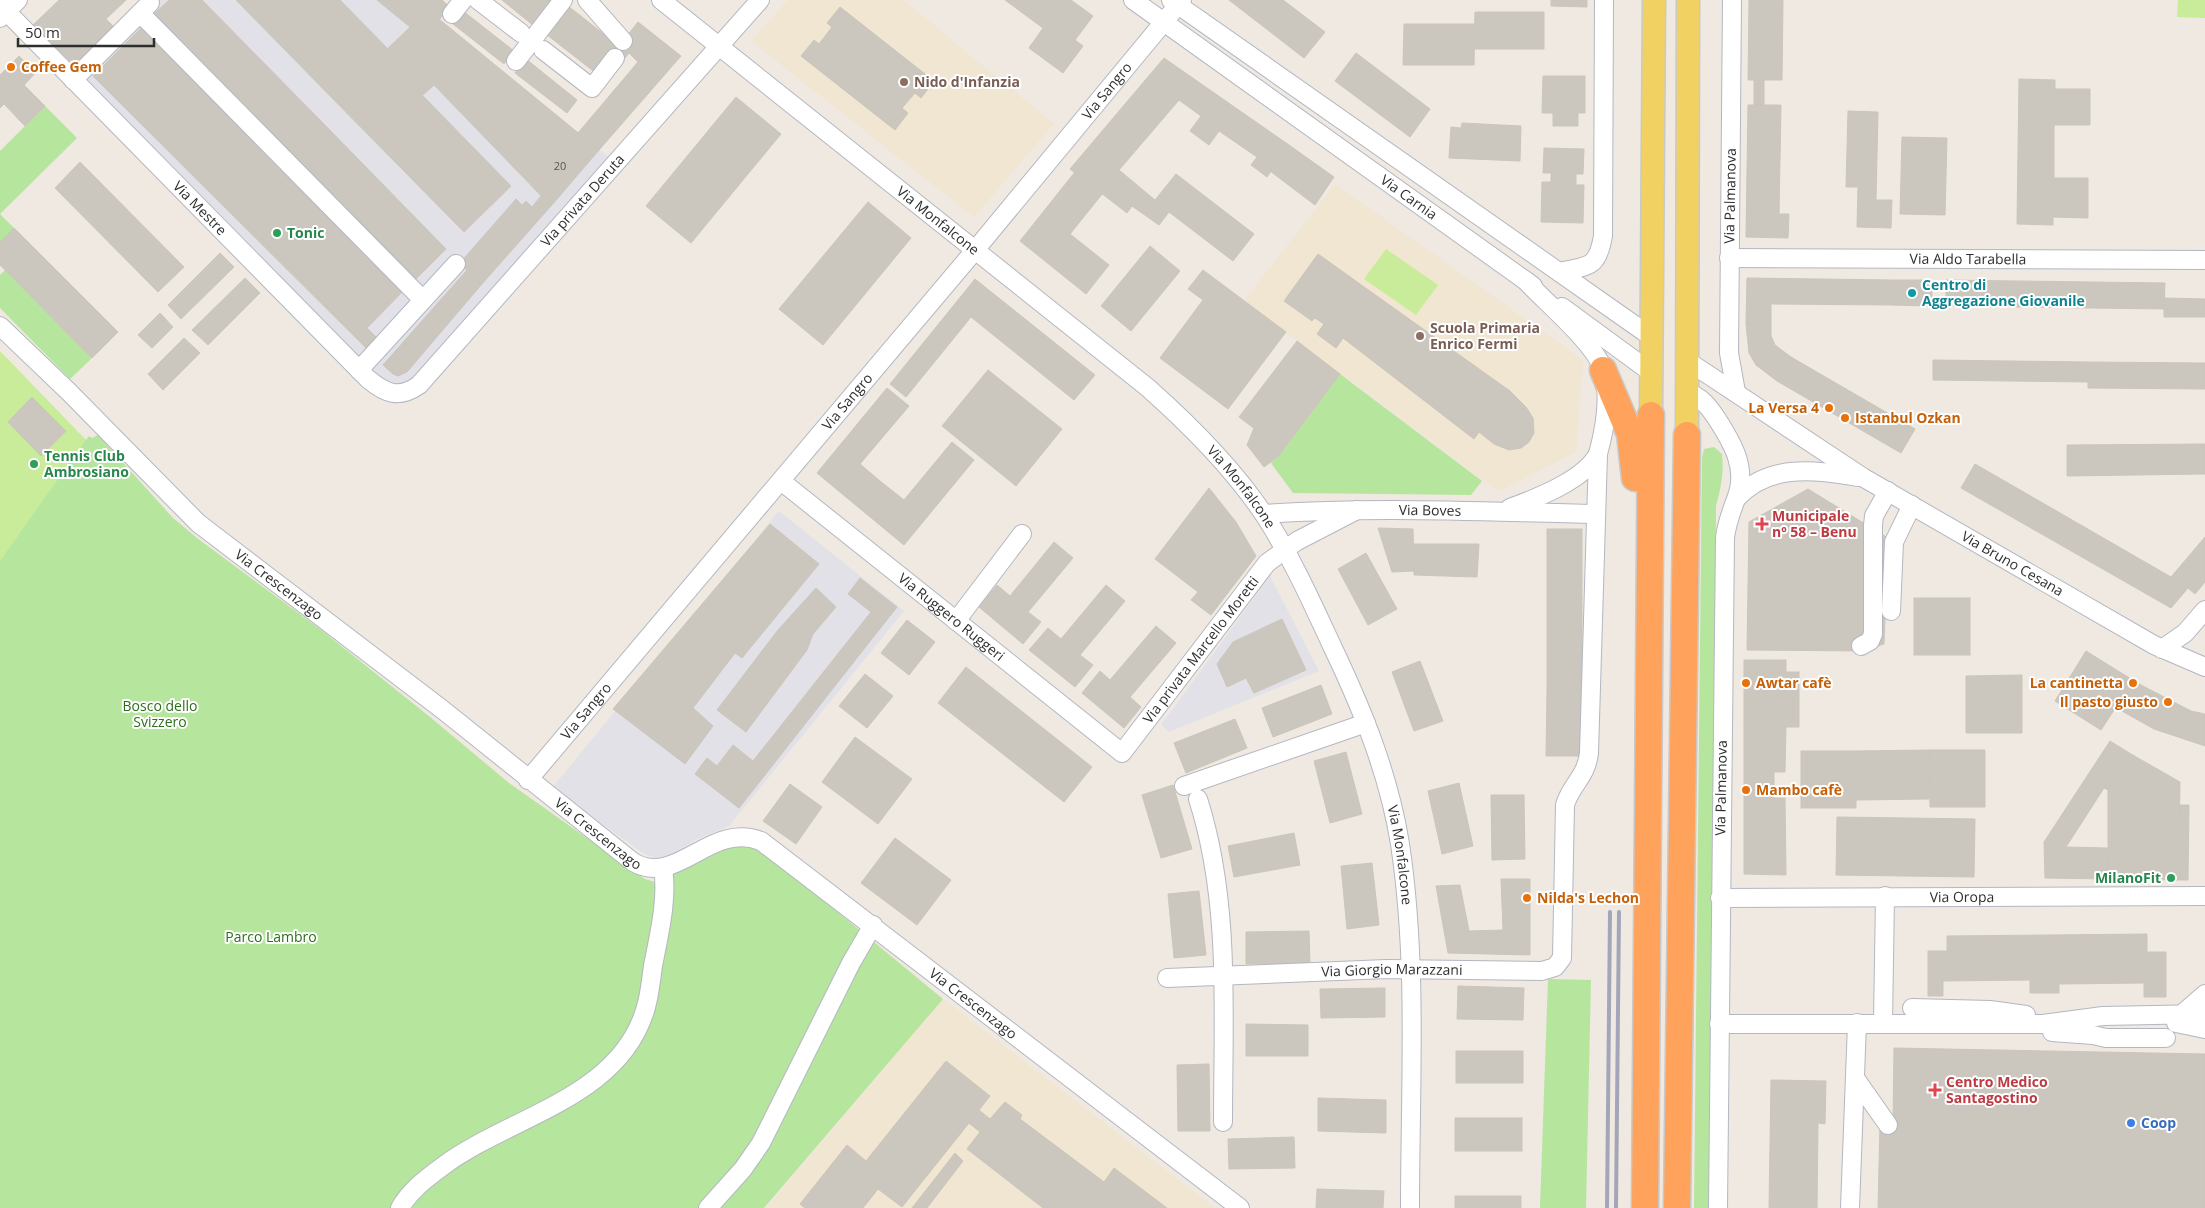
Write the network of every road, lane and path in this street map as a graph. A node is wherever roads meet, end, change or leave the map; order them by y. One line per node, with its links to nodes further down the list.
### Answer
1 (463, 0): 14 (street)
2 (478, 0): 16 (street)
3 (563, 0): 21 (street)
4 (587, 0): 17 (street)
5 (661, 0): 18 (street, Via Monfalcone)
6 (760, 0): 18 (street, Via privata Deruta)
7 (1133, 0): 15 (street, Via Carnia)
8 (1604, 0): 27 (street)
9 (1654, 0): 31 (main road)
10 (1688, 0): 32 (main road)
11 (1732, 0): 24 (street, Via Palmanova)
12 (1177, 2): 15 (street, Via Carnia); 27 (street, Via Carnia)
13 (6, 9): 22 (street, Via Mestre)
14 (452, 14)
15 (1164, 22): 23 (street, Via Sangro); 28 (street, Via Carnia)
16 (521, 33)
17 (623, 41)
18 (719, 46): 23 (street, Via Monfalcone); 38 (street, Via privata Deruta)
19 (543, 50): 20 (street)
20 (615, 58)
21 (516, 61)
22 (73, 80): 29 (street); 33 (street, Via Mestre)
23 (976, 249): 43 (street, Via Sangro); 49 (street, Via Monfalcone)
24 (1729, 258): 25 (street, Via Aldo Tarabella); 37 (street, Via Palmanova)
25 (2205, 260)
26 (456, 264): 29 (street)
27 (1559, 272): 31 (street, Via Carnia)
28 (1525, 280): 34 (street); 35 (street, Via Carnia)
29 (423, 300): 33 (street)
30 (0, 326): 62 (street, Via Crescenzago)
31 (1653, 338): 32 (main road); 35 (main road)
32 (1686, 360): 36 (main road); 37 (street, Via Bruno Cesana)
33 (359, 370): 38 (street, Via Mestre)
34 (1603, 370): 41 (street); 56 (highway)
35 (1652, 373): 36 (main road, Via Palmanova); 39 (main road)
36 (1686, 392): 40 (main road); 45 (street, Via Palmanova)
37 (1736, 392): 42 (street, Via Bruno Cesana)
38 (399, 395)
39 (1651, 415): 56 (highway)
40 (1687, 435): 91 (highway)
41 (1598, 454): 48 (street, Via Boves); 50 (street)
42 (1864, 478): 44 (street, Via Bruno Cesana); 45 (street, Via Bruno Cesana)
43 (781, 481): 55 (street, Via Ruggero Ruggeri); 62 (street, Via Sangro)
44 (1888, 491): 46 (street, Via Bruno Cesana); 57 (street)
45 (1737, 498): 68 (street, Via Palmanova)
46 (1912, 505): 54 (street); 58 (street, Via Bruno Cesana)
47 (1357, 510): 48 (street, Via Boves); 49 (street, Via Boves); 52 (street, Via Boves)
48 (1502, 510): 50 (street, Via Boves)
49 (1264, 514): 52 (street, Via Monfalcone)
50 (1596, 514): 70 (street, Via Giorgio Marazzani)
51 (1022, 534): 55 (street)
52 (1285, 548): 60 (street, Via Monfalcone); 61 (street, Via privata Marcello Moretti)
53 (2205, 610): 58 (street)
54 (1891, 611)
55 (956, 621): 61 (street, Via Ruggero Ruggeri)
56 (1648, 632): 90 (highway)
57 (1861, 646)
58 (2162, 649): 59 (street, Via Bruno Cesana)
59 (2205, 667)
60 (1366, 723): 63 (street); 70 (street, Via Monfalcone)
61 (1120, 753)
62 (528, 780): 65 (street, Via Crescenzago)
63 (1184, 786)
64 (1198, 799): 71 (street)
65 (663, 868): 69 (street, Via Crescenzago); 86 (street)
66 (1885, 896): 67 (street, Via Oropa); 68 (street, Via Oropa); 79 (street)
67 (2205, 896)
68 (1720, 898): 80 (street, Via Palmanova)
69 (873, 925): 87 (street); 88 (street, Via Crescenzago)
70 (1410, 970): 71 (street, Via Giorgio Marazzani); 89 (street, Via Monfalcone)
71 (1223, 976): 72 (street, Via Giorgio Marazzani); 84 (street)
72 (1167, 978)
73 (2205, 994): 75 (street)
74 (1912, 1008): 77 (street)
75 (2182, 1014): 76 (street); 77 (street)
76 (2205, 1014)
77 (2070, 1021): 79 (street); 81 (street)
78 (1857, 1023): 79 (street); 80 (street); 83 (street)
79 (1883, 1023): 82 (street)
80 (1719, 1024): 92 (street, Via Palmanova)
81 (2205, 1029)
82 (2166, 1038)
83 (1855, 1078): 85 (street); 93 (street)
84 (1223, 1122)
85 (1888, 1124)
86 (400, 1208)
87 (708, 1208)
88 (1240, 1208)
89 (1410, 1208)
90 (1645, 1208)
91 (1677, 1208)
92 (1718, 1208)
93 (1850, 1208)

